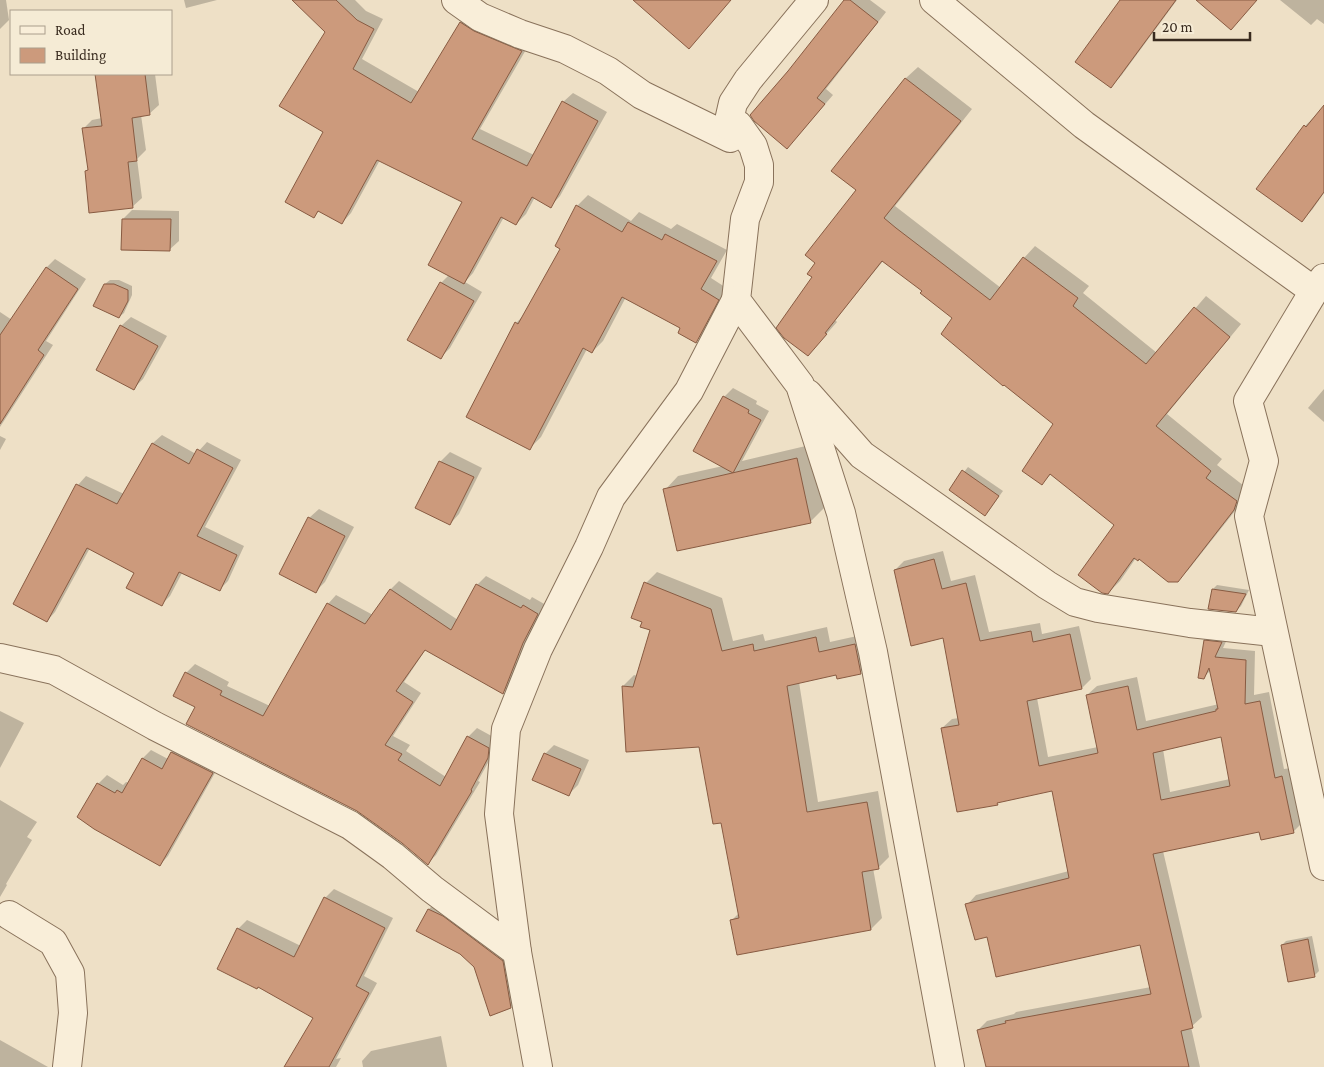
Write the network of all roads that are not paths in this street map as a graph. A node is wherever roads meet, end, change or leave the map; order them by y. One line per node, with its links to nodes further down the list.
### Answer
1 (456, 0): 4 (street)
2 (814, 0): 4 (street)
3 (934, 0): 5 (street)
4 (728, 125): 6 (street)
5 (1319, 285): 8 (street)
6 (736, 300): 7 (street); 13 (street)
7 (800, 386): 8 (street); 16 (street)
8 (1273, 632): 10 (street)
9 (0, 658): 13 (street)
10 (1316, 789): 11 (street)
11 (1324, 866)
12 (9, 915): 14 (street)
13 (517, 952): 15 (street)
14 (67, 1067)
15 (538, 1067)
16 (950, 1067)

